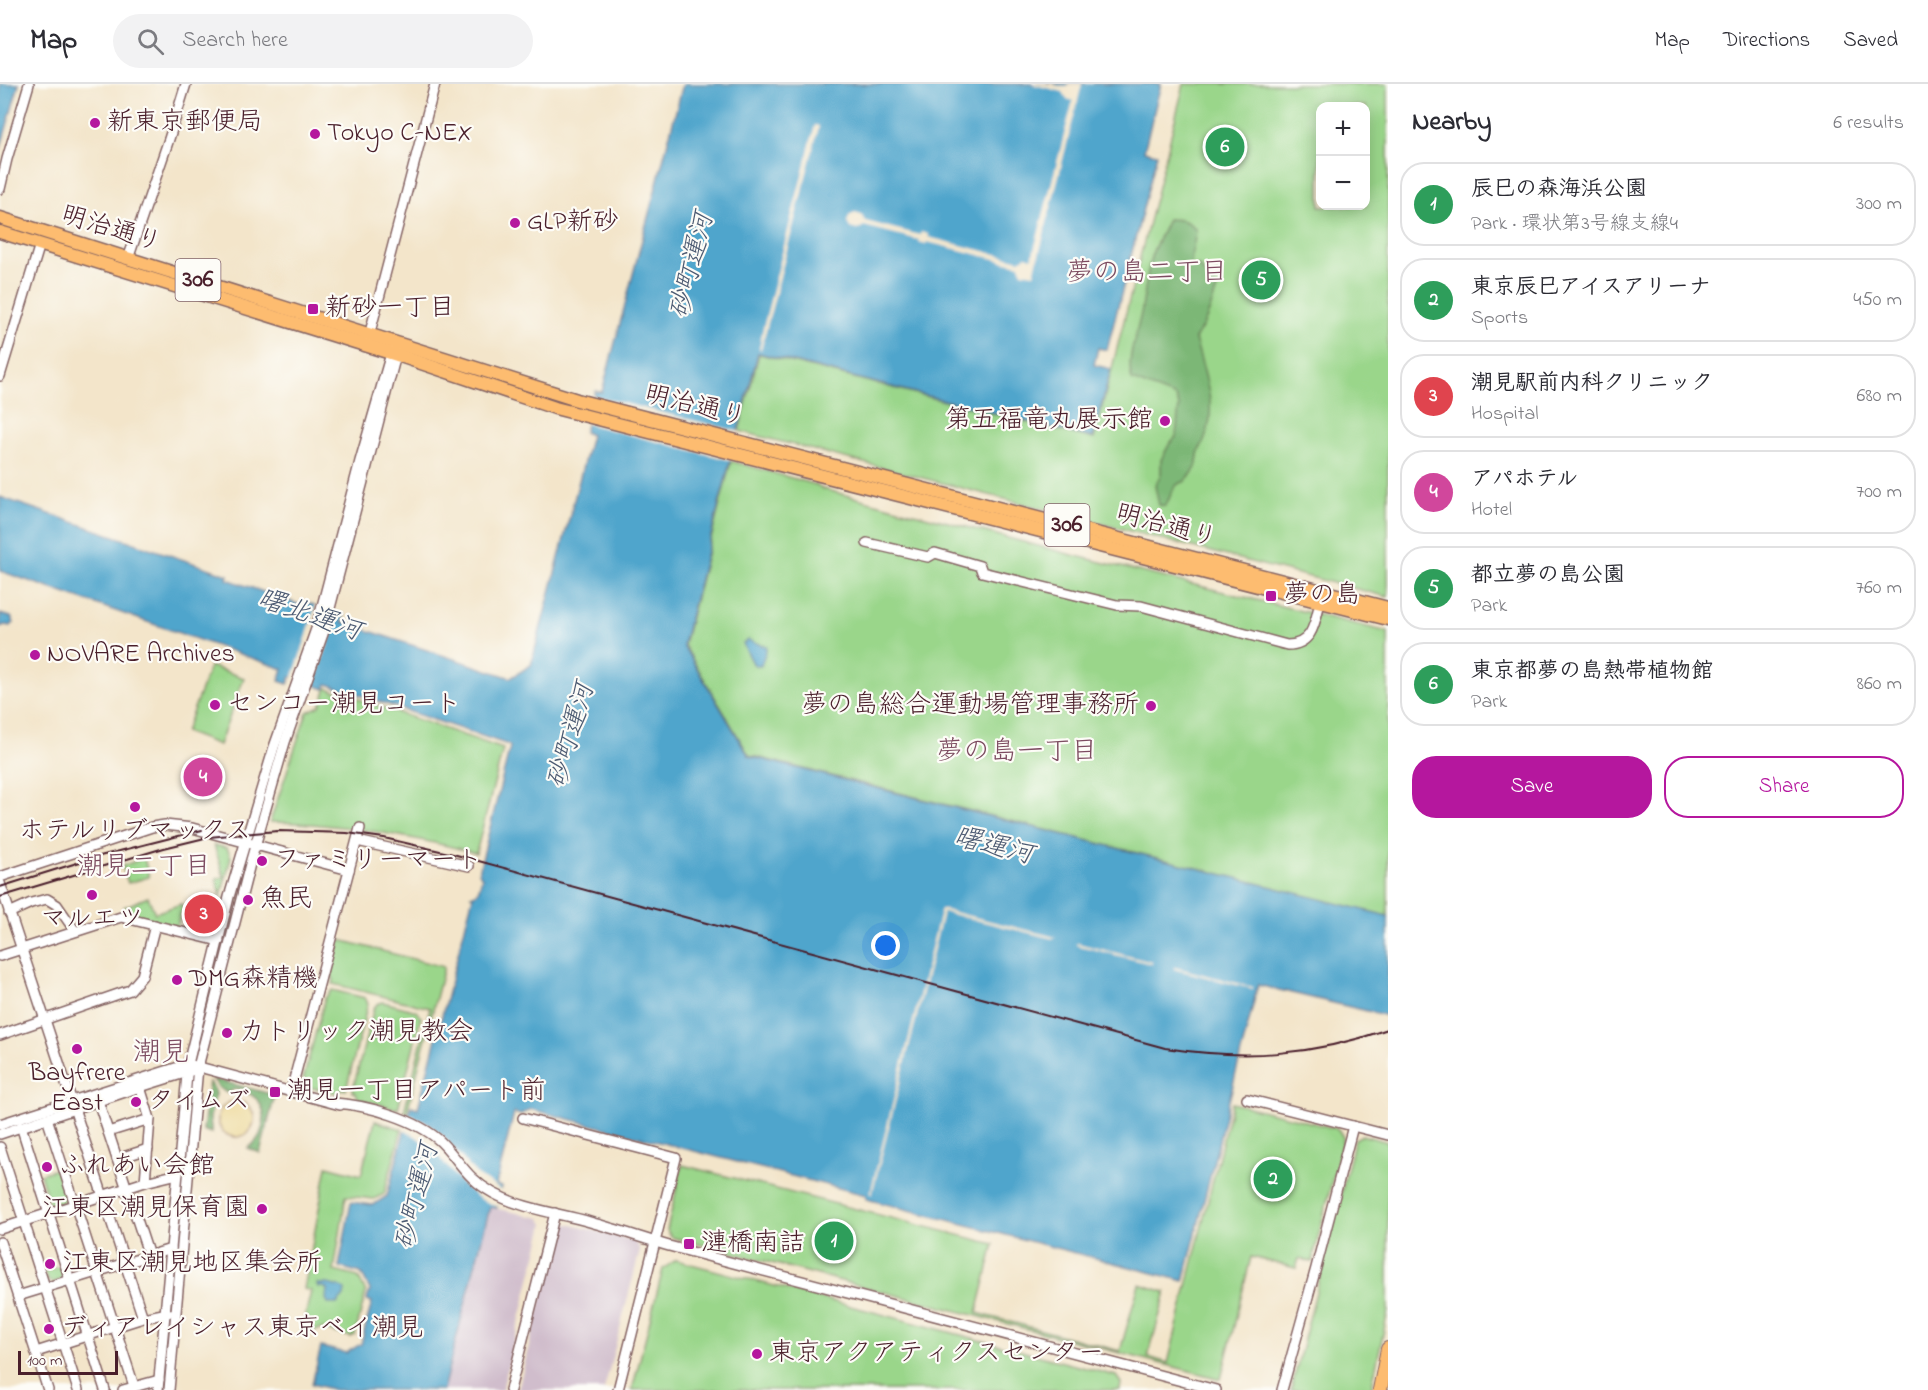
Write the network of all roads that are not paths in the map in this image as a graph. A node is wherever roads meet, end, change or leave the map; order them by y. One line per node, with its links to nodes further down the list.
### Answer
1 (29, 84): 4 (street)
2 (186, 84): 8 (street)
3 (435, 84): 9 (street)
4 (0, 189)
5 (0, 218): 8 (main road, 明治通り / 306)
6 (0, 232): 7 (main road, 明治通り / 306)
7 (40, 244): 9 (main road, 明治通り / 306); 11 (street)
8 (128, 259): 9 (main road, 明治通り / 306)
9 (368, 340): 10 (main road, 明治通り / 306)
10 (394, 350): 13 (main road, 明治通り / 306); 14 (main road, 明治通り / 306); 16 (street)
11 (0, 376)
12 (867, 543): 13 (street)
13 (1320, 602): 15 (main road, 明治通り / 306)
14 (1388, 608)
15 (1388, 619)
16 (300, 690): 19 (street); 20 (street)
17 (360, 828): 18 (street)
18 (357, 840): 21 (street); 22 (street)
19 (245, 842): 20 (street); 23 (street); 28 (street)
20 (255, 844): 22 (street); 33 (street)
21 (469, 866)
22 (349, 870): 35 (street)
23 (0, 877)
24 (0, 883): 25 (street)
25 (9, 913): 27 (street); 29 (street)
26 (155, 925): 27 (street); 28 (street); 31 (street)
27 (75, 931): 29 (street)
28 (219, 941): 33 (street)
29 (21, 949): 30 (street); 31 (street)
30 (0, 956)
31 (45, 1020): 32 (street); 38 (street)
32 (0, 1035)
33 (191, 1068): 34 (street); 35 (street); 38 (street); 51 (street); 70 (street)
34 (140, 1087): 37 (street); 41 (street)
35 (291, 1091): 57 (street)
36 (1247, 1099): 44 (street)
37 (98, 1101): 38 (street); 45 (street)
38 (73, 1104): 39 (street); 42 (street); 54 (street)
39 (47, 1118): 43 (street); 55 (street)
40 (523, 1118): 61 (street)
41 (150, 1119): 45 (street); 49 (street)
42 (0, 1124)
43 (21, 1126): 46 (street); 56 (street)
44 (1353, 1126): 47 (street); 87 (street)
45 (108, 1132): 50 (street)
46 (0, 1134)
47 (1388, 1135)
48 (0, 1147): 58 (street)
49 (148, 1149): 50 (street); 52 (street)
50 (117, 1159): 53 (street)
51 (178, 1173): 52 (street); 62 (street)
52 (145, 1182): 53 (street)
53 (127, 1188): 54 (street); 63 (street)
54 (103, 1197): 55 (street); 64 (street)
55 (76, 1205): 56 (street); 65 (street)
56 (48, 1212): 58 (street); 66 (street)
57 (554, 1215): 61 (street); 84 (street)
58 (24, 1222): 59 (street); 67 (street)
59 (0, 1229)
60 (0, 1242): 68 (street)
61 (655, 1242): 85 (street); 86 (street)
62 (171, 1249): 63 (street); 69 (street)
63 (149, 1256): 64 (street)
64 (125, 1263): 65 (street); 71 (street)
65 (97, 1272): 66 (street); 72 (street)
66 (70, 1280): 67 (street); 73 (street)
67 (45, 1288): 68 (street); 74 (street)
68 (18, 1296): 76 (street)
69 (164, 1313): 70 (street); 71 (street); 77 (street)
70 (176, 1314): 83 (street)
71 (143, 1318): 72 (street)
72 (115, 1327): 73 (street); 78 (street)
73 (87, 1336): 74 (street); 81 (street)
74 (63, 1343): 76 (street); 80 (street)
75 (1388, 1349): 88 (highway)
76 (36, 1352): 79 (street)
77 (158, 1385): 78 (street)
78 (134, 1386): 82 (street)
79 (48, 1390)
80 (78, 1390)
81 (105, 1390)
82 (123, 1390)
83 (169, 1390)
84 (510, 1390)
85 (618, 1390)
86 (1216, 1390)
87 (1282, 1390)
88 (1380, 1390)

